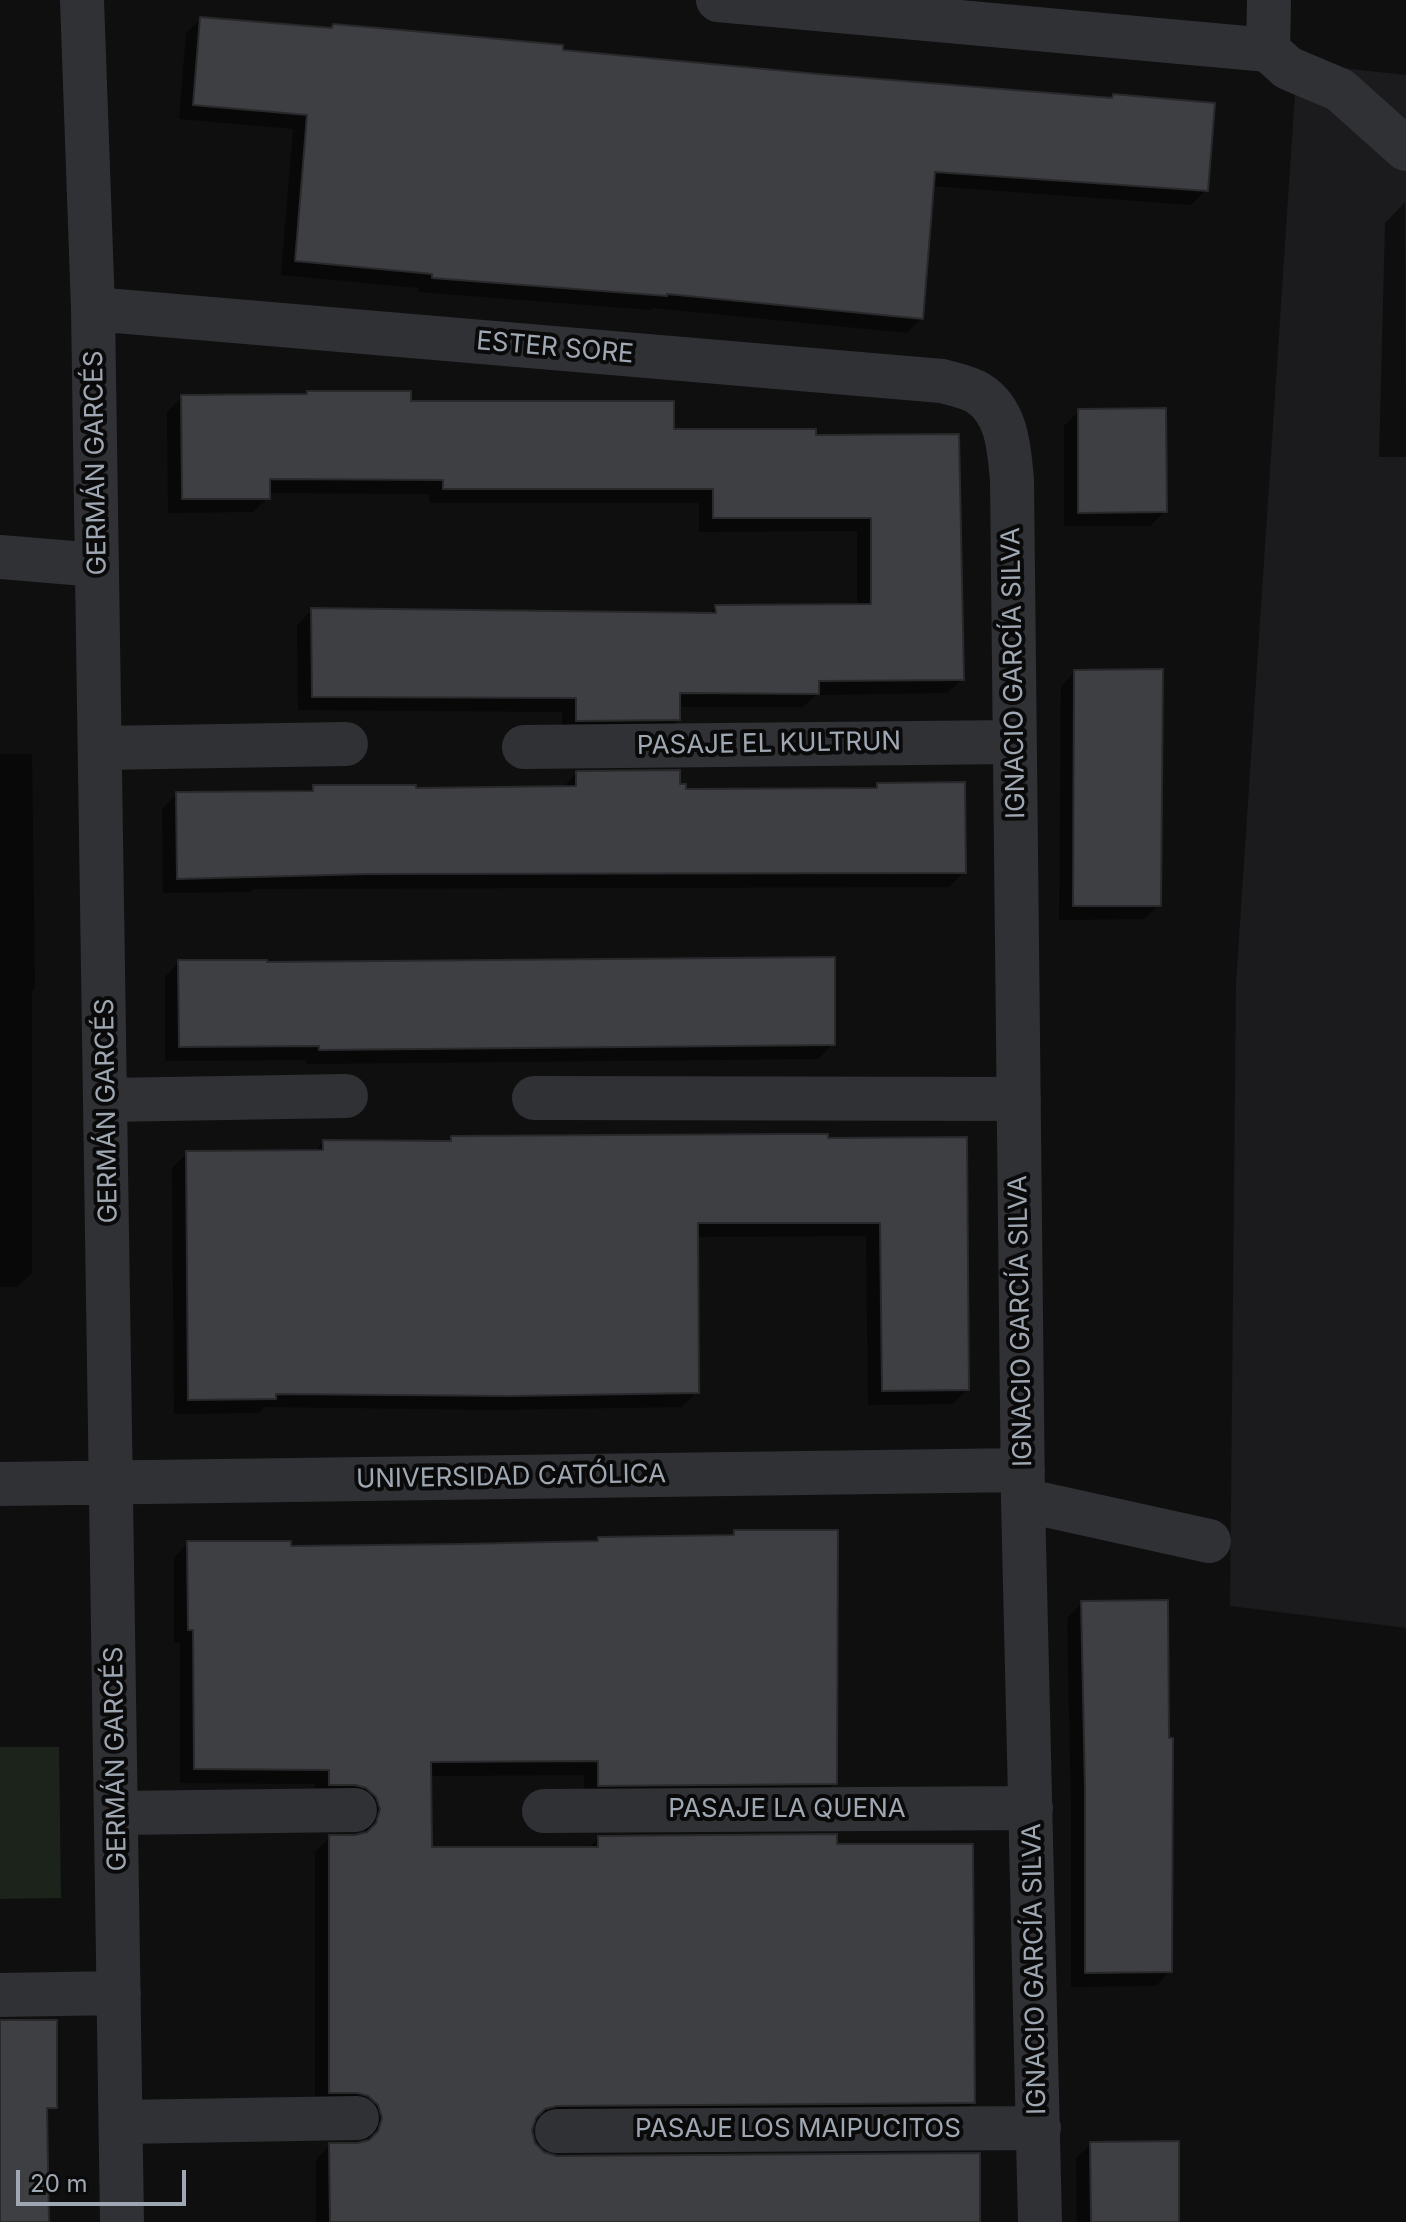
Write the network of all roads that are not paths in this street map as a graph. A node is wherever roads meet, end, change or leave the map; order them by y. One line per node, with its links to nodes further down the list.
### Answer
1 (82, 0): 6 (street, GERMÁN GARCÉS)
2 (718, 0): 4 (street)
3 (1269, 0): 4 (street)
4 (1268, 50): 5 (street)
5 (1406, 149)
6 (93, 309): 7 (street, ESTER SORE); 9 (street, GERMÁN GARCÉS)
7 (1002, 421): 10 (street, IGNACIO GARCÍA SILVA)
8 (0, 557): 9 (street)
9 (97, 565): 13 (street, GERMÁN GARCÉS)
10 (1015, 742): 12 (street, PASAJE EL KULTRUN); 16 (street, IGNACIO GARCÍA SILVA)
11 (346, 744): 13 (street)
12 (524, 747)
13 (100, 748): 17 (street, GERMÁN GARCÉS)
14 (346, 1096): 17 (street)
15 (534, 1098): 16 (street)
16 (1019, 1099): 20 (street, IGNACIO GARCÍA SILVA)
17 (107, 1100): 18 (street, GERMÁN GARCÉS)
18 (112, 1482): 19 (street, UNIVERSIDAD CATÓLICA); 20 (street, UNIVERSIDAD CATÓLICA); 25 (street, GERMÁN GARCÉS)
19 (0, 1484)
20 (1023, 1485): 21 (street, UNIVERSIDAD CATÓLICA); 22 (street, IGNACIO GARCÍA SILVA)
21 (1209, 1541)
22 (1031, 1808): 24 (street, PASAJE LA QUENA); 30 (street, IGNACIO GARCÍA SILVA)
23 (355, 1810): 25 (street)
24 (544, 1811)
25 (117, 1813): 26 (street, GERMÁN GARCÉS)
26 (119, 1993): 27 (street); 29 (street, GERMÁN GARCÉS)
27 (0, 1995)
28 (357, 2118): 29 (street)
29 (121, 2122): 32 (street, GERMÁN GARCÉS)
30 (1039, 2128): 31 (street, PASAJE LOS MAIPUCITOS); 33 (street, IGNACIO GARCÍA SILVA)
31 (557, 2131)
32 (122, 2222)
33 (1040, 2222)

